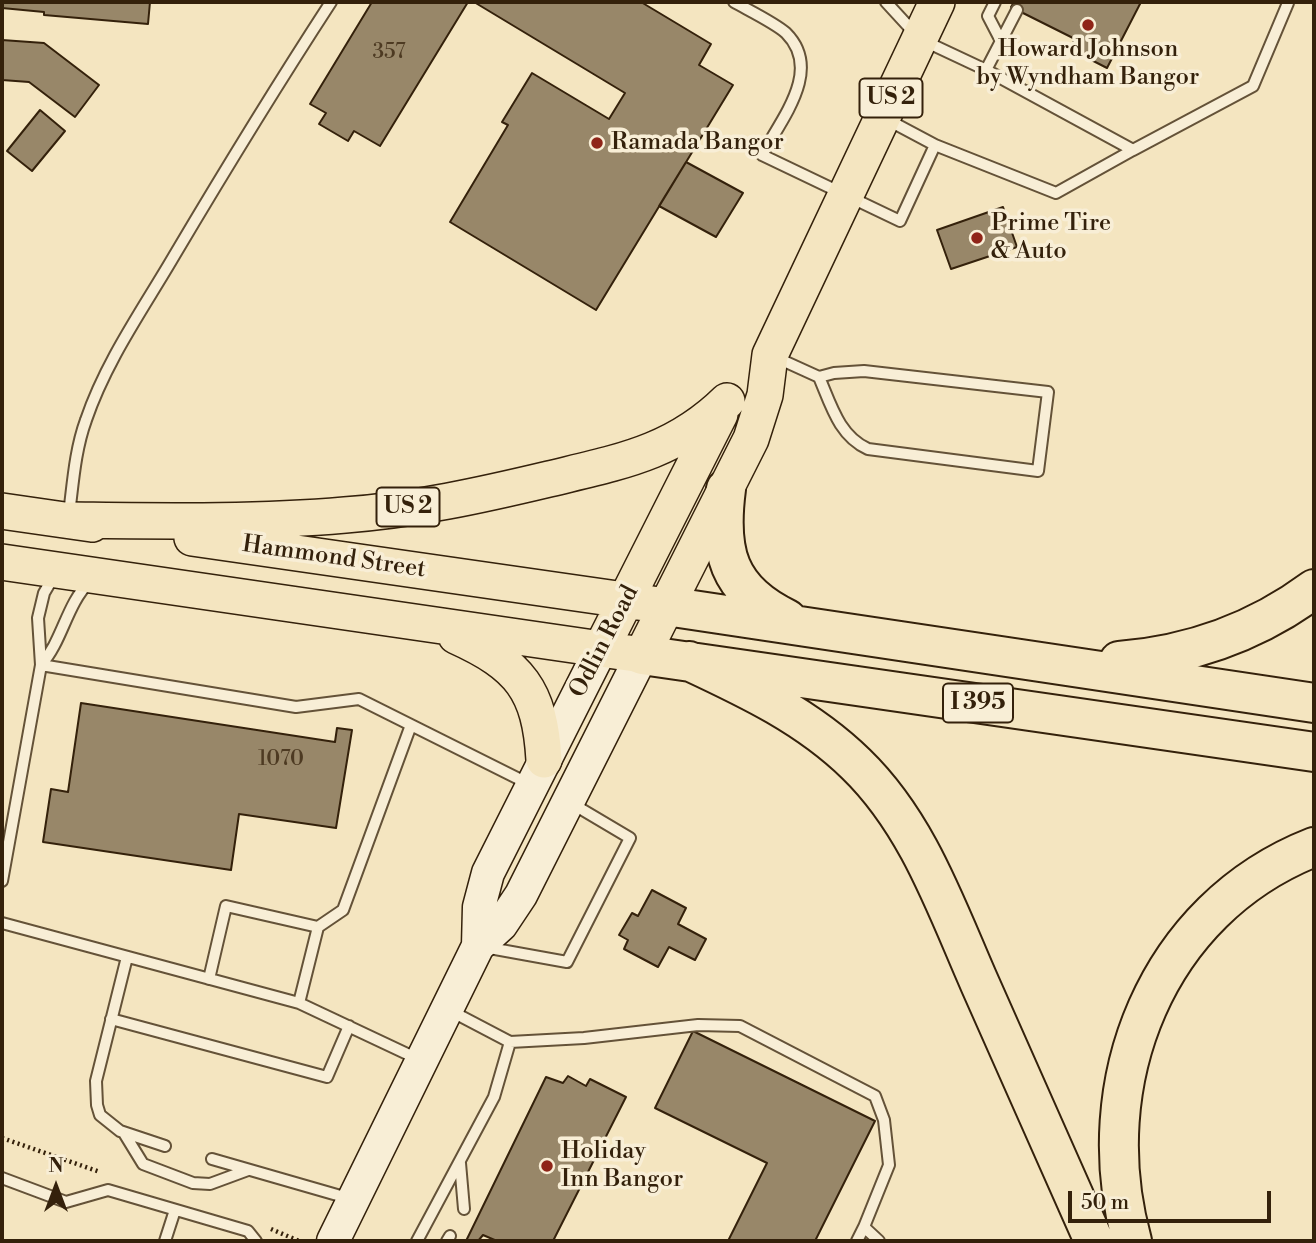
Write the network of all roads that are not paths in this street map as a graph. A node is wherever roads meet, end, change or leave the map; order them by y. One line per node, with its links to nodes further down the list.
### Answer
1 (331, 2): 20 (lane)
2 (734, 2): 14 (lane)
3 (886, 2): 8 (lane)
4 (937, 2): 8 (main road, Odlin Road / US 2)
5 (995, 2): 9 (lane)
6 (1288, 3): 13 (lane)
7 (1017, 10): 9 (lane)
8 (920, 39): 10 (lane); 11 (main road, Odlin Road / US 2)
9 (1001, 41): 10 (lane)
10 (986, 71): 13 (lane)
11 (883, 117): 12 (lane); 14 (main road, Odlin Road / US 2)
12 (935, 145): 13 (lane); 14 (lane)
13 (1133, 150)
14 (846, 195): 15 (main road, Odlin Road / US 2)
15 (770, 355): 16 (lane); 17 (main road, Odlin Road / US 2); 18 (main road, Odlin Road / US 2)
16 (819, 377): 16 (lane)
17 (727, 401): 20 (main road, US 2); 25 (main road, Odlin Road)
18 (726, 489): 26 (main road, Odlin Road / US 2); 28 (highway)
19 (2, 511): 20 (main road, Hammond Street / US 2)
20 (68, 520): 22 (main road); 25 (main road, Hammond Street)
21 (2, 562): 22 (main road)
22 (58, 570): 23 (main road); 33 (lane)
23 (95, 576): 27 (main road); 33 (lane)
24 (1314, 589): 32 (highway)
25 (626, 600): 26 (main road, Hammond Street); 29 (main road, Odlin Road)
26 (666, 606): 28 (highway, I 395); 30 (main road, Odlin Road / US 2)
27 (420, 624): 29 (main road); 37 (main road)
28 (808, 628): 32 (highway, I 395)
29 (601, 649): 30 (main road); 37 (street, Odlin Road)
30 (642, 655): 31 (highway, I 395); 38 (street, Odlin Road)
31 (689, 662): 36 (highway, I 395); 68 (highway)
32 (1045, 663): 34 (highway, I 395)
33 (41, 665): 35 (lane); 40 (lane)
34 (1314, 703)
35 (411, 725): 37 (lane); 42 (lane)
36 (1314, 752)
37 (538, 773): 43 (street, Odlin Road)
38 (570, 802): 43 (street, Odlin Road); 43 (lane)
39 (1314, 847): 69 (highway)
40 (2, 881)
41 (2, 923): 44 (lane)
42 (318, 927): 45 (lane); 46 (lane)
43 (478, 946): 47 (street, Odlin Road)
44 (127, 957): 45 (lane); 48 (lane)
45 (209, 979): 46 (lane)
46 (299, 1003): 49 (lane)
47 (447, 1009): 50 (lane); 51 (street, Odlin Road)
48 (111, 1019): 49 (lane); 52 (lane)
49 (349, 1026): 51 (lane)
50 (510, 1042): 55 (lane); 61 (lane)
51 (422, 1060): 58 (street, Odlin Road)
52 (123, 1133): 53 (lane); 56 (lane)
53 (164, 1146)
54 (212, 1159): 56 (lane)
55 (460, 1161): 59 (lane); 65 (lane)
56 (248, 1170): 58 (lane)
57 (2, 1178): 60 (lane)
58 (353, 1200): 64 (street, Odlin Road)
59 (464, 1209)
60 (176, 1210): 62 (lane); 63 (lane)
61 (864, 1227): 66 (lane); 67 (lane)
62 (165, 1241)
63 (256, 1241)
64 (333, 1241)
65 (417, 1241)
66 (857, 1241)
67 (879, 1241)
68 (1094, 1241)
69 (1132, 1241)

